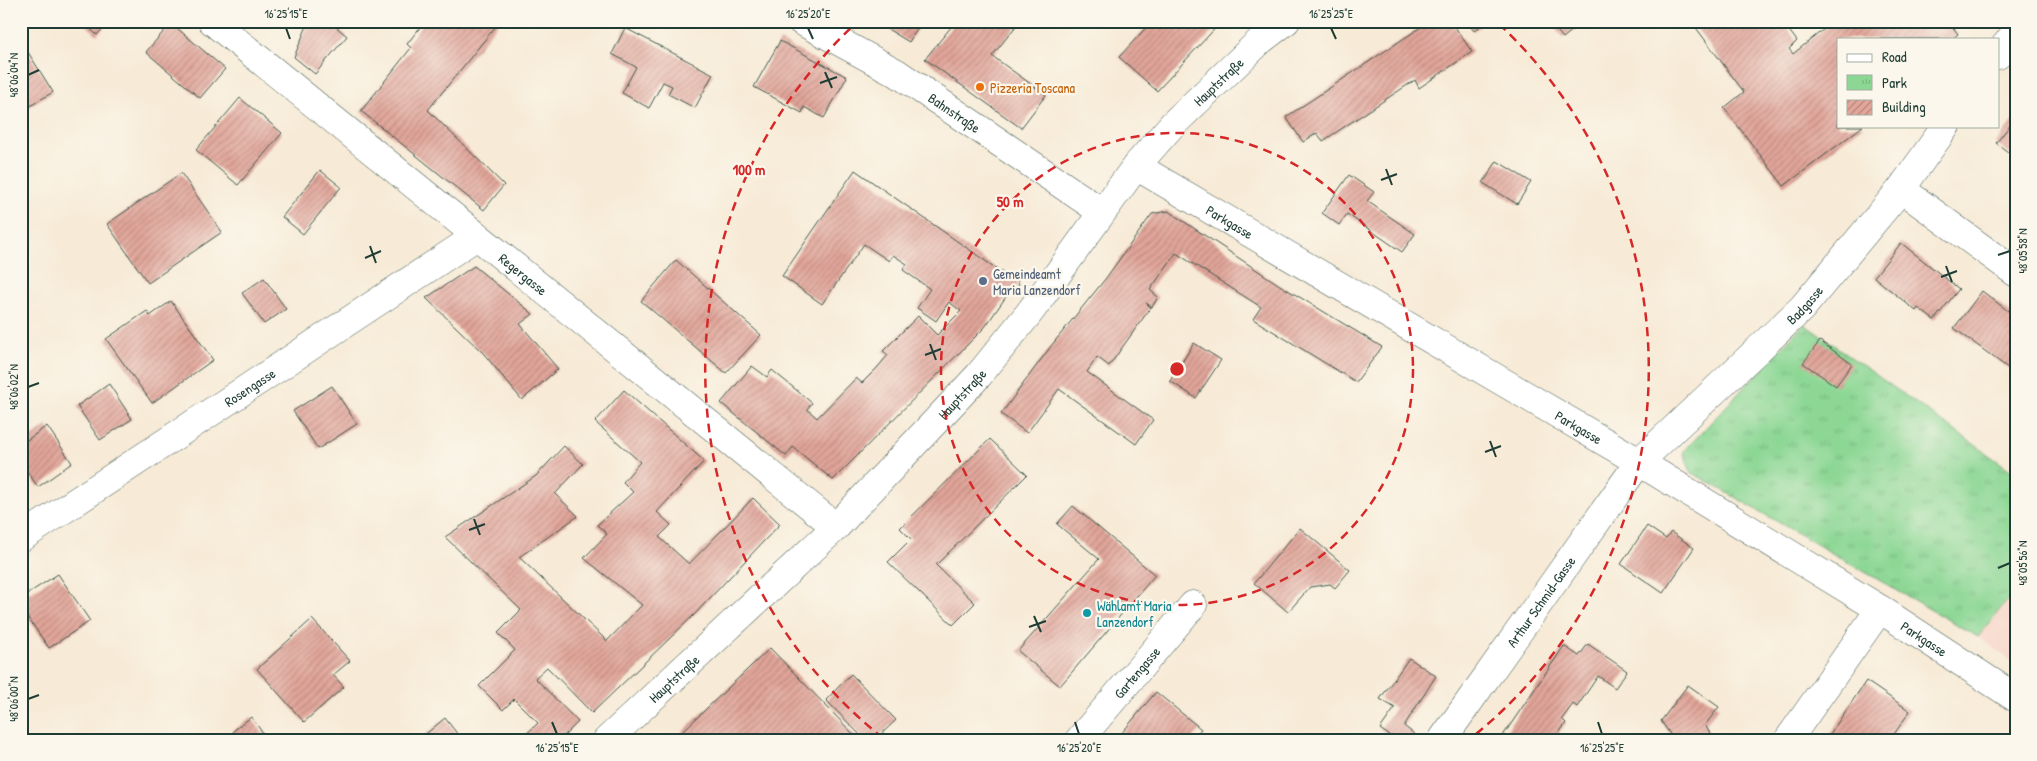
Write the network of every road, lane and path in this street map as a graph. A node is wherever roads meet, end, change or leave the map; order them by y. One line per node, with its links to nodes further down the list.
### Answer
1 (212, 21): 10 (street, Regergasse)
2 (801, 21): 9 (street, Bahnstraße)
3 (1286, 21): 7 (street, Hauptstraße)
4 (2016, 32): 5 (street)
5 (2000, 52)
6 (1945, 128): 8 (street, Badgasse)
7 (1136, 166): 9 (street, Hauptstraße); 12 (street, Parkgasse)
8 (1901, 189): 11 (street); 12 (street, Badgasse)
9 (1102, 212): 13 (street, Hauptstraße)
10 (477, 236): 13 (street, Regergasse); 14 (street, Rosengasse)
11 (2016, 272)
12 (1639, 462): 16 (street, Parkgasse); 20 (street, Arthur Schmid-Gasse)
13 (836, 527): 18 (street, Hauptstraße)
14 (21, 538)
15 (1193, 605): 19 (street, Gartengasse)
16 (1880, 609): 17 (street, Parkgasse); 21 (street)
17 (2016, 698)
18 (607, 740)
19 (1080, 740)
20 (1442, 740)
21 (1788, 740)

